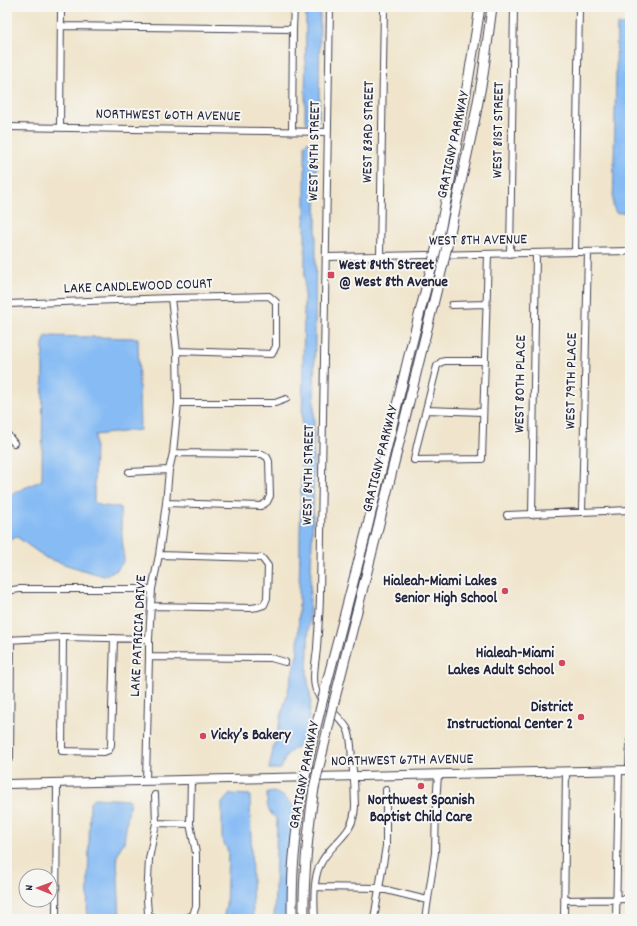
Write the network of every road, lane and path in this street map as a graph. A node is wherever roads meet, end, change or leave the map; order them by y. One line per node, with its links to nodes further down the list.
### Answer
1 (61, 7): 11 (street)
2 (294, 7): 12 (street)
3 (330, 7): 18 (street, WEST 84TH STREET)
4 (384, 7): 25 (street, WEST 83RD STREET)
5 (474, 7): 14 (highway)
6 (480, 7): 14 (highway, GRATIGNY PARKWAY)
7 (492, 7): 13 (highway, GRATIGNY PARKWAY)
8 (497, 7): 13 (highway)
9 (514, 7): 24 (street, WEST 81ST STREET)
10 (578, 7): 20 (street)
11 (61, 26): 12 (street); 16 (street)
12 (293, 28): 17 (street)
13 (489, 32): 83 (highway, GRATIGNY PARKWAY, bridge)
14 (470, 70): 82 (highway, GRATIGNY PARKWAY, bridge)
15 (7, 127): 16 (street, NORTHWEST 60TH AVENUE)
16 (60, 127): 17 (street, NORTHWEST 60TH AVENUE)
17 (292, 132): 18 (street, NORTHWEST 60TH AVENUE)
18 (328, 132): 26 (street, WEST 84TH STREET)
19 (630, 251): 21 (street, WEST 8TH AVENUE)
20 (575, 252): 21 (street, WEST 8TH AVENUE); 22 (street, WEST 8TH AVENUE)
21 (588, 252): 44 (street, WEST 79TH PLACE)
22 (536, 253): 24 (street, WEST 8TH AVENUE); 46 (street, WEST 80TH PLACE)
23 (488, 254): 24 (street, WEST 8TH AVENUE); 25 (street, WEST 8TH AVENUE); 29 (street)
24 (510, 254)
25 (380, 256): 26 (street, WEST 8TH AVENUE)
26 (326, 258): 63 (street, WEST 84TH STREET)
27 (171, 298): 28 (street, LAKE CANDLEWOOD COURT); 31 (street, LAKE PATRICIA DRIVE); 31 (street, LAKE CANDLEWOOD COURT)
28 (7, 304)
29 (486, 304): 30 (street); 32 (street)
30 (452, 305)
31 (176, 351): 34 (street, LAKE PATRICIA DRIVE)
32 (485, 361): 35 (street); 36 (street)
33 (286, 399): 34 (street)
34 (178, 403): 39 (street, LAKE PATRICIA DRIVE)
35 (426, 410): 36 (street); 36 (street)
36 (483, 412)
37 (7, 434): 38 (street)
38 (14, 443)
39 (173, 453): 40 (street, LAKE PATRICIA DRIVE); 42 (street)
40 (169, 470): 41 (street); 42 (street, LAKE PATRICIA DRIVE)
41 (129, 472)
42 (166, 503): 47 (street, LAKE PATRICIA DRIVE)
43 (630, 510): 44 (street)
44 (582, 511): 46 (street)
45 (507, 515): 46 (street)
46 (532, 515)
47 (159, 555): 48 (street, LAKE PATRICIA DRIVE); 50 (street)
48 (152, 589): 49 (street); 50 (street, LAKE PATRICIA DRIVE)
49 (7, 591)
50 (151, 606): 54 (street, LAKE PATRICIA DRIVE)
51 (63, 637): 52 (street); 52 (street); 53 (street)
52 (114, 638): 54 (street)
53 (9, 639): 58 (street)
54 (149, 639): 55 (street, LAKE PATRICIA DRIVE)
55 (149, 657): 56 (street); 65 (street, LAKE PATRICIA DRIVE)
56 (285, 662)
57 (630, 742): 60 (street)
58 (10, 758)
59 (619, 770): 60 (main road, NORTHWEST 67TH AVENUE); 61 (main road, NORTHWEST 67TH AVENUE); 77 (street)
60 (630, 770)
61 (566, 771): 62 (main road, NORTHWEST 67TH AVENUE); 76 (street)
62 (438, 775): 63 (main road, NORTHWEST 67TH AVENUE); 75 (street)
63 (354, 776): 64 (main road, NORTHWEST 67TH AVENUE); 72 (street, WEST 84TH STREET)
64 (191, 780): 65 (main road, NORTHWEST 67TH AVENUE); 71 (street)
65 (146, 781): 66 (main road, NORTHWEST 67TH AVENUE)
66 (57, 783): 67 (main road, NORTHWEST 67TH AVENUE); 80 (street)
67 (7, 784)
68 (386, 790): 73 (street)
69 (155, 795): 70 (street)
70 (156, 824): 71 (street); 78 (street)
71 (190, 824): 79 (street)
72 (316, 887): 73 (street); 84 (street, WEST 84TH STREET)
73 (378, 888): 75 (street); 85 (street)
74 (630, 899): 77 (street)
75 (427, 900): 86 (street)
76 (565, 900): 77 (street); 87 (street)
77 (616, 900): 88 (street)
78 (152, 918): 81 (street)
79 (187, 918)
80 (56, 919)
81 (180, 919)
82 (292, 919)
83 (304, 919)
84 (315, 919)
85 (374, 919)
86 (425, 919)
87 (564, 919)
88 (616, 919)

